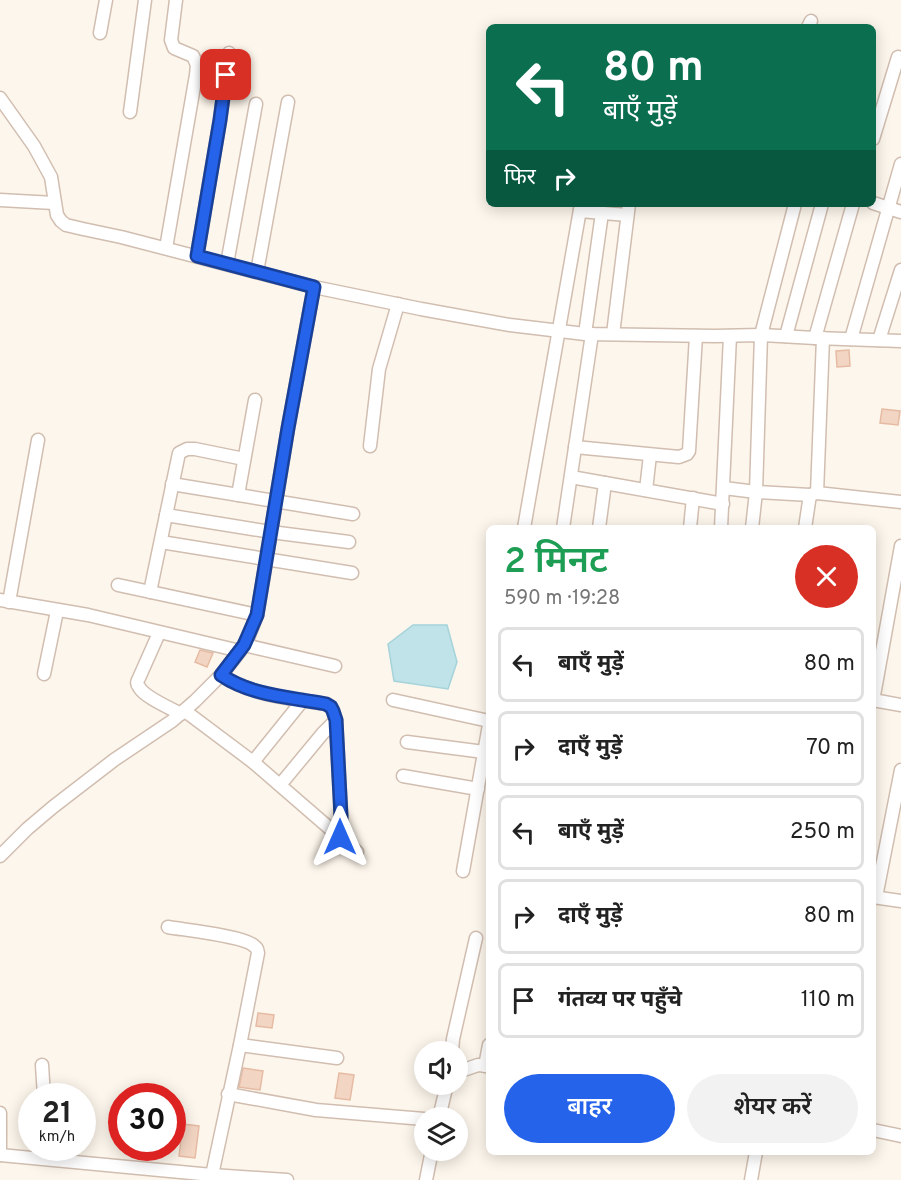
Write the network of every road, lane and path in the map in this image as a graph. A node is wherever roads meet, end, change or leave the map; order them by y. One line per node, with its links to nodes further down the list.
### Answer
1 (106, 0): 4 (street)
2 (145, 0): 10 (street)
3 (176, 0): 23 (street)
4 (100, 33)
5 (229, 53): 24 (street)
6 (898, 57): 11 (street)
7 (0, 98): 14 (street)
8 (288, 102): 27 (street)
9 (255, 104): 25 (street)
10 (130, 112)
11 (876, 129)
12 (901, 164): 21 (street)
13 (0, 200): 14 (street)
14 (54, 203): 23 (street)
15 (876, 203): 21 (street)
16 (581, 207): 22 (street); 30 (street)
17 (794, 207): 33 (street)
18 (821, 207): 36 (street)
19 (852, 207): 37 (street)
20 (628, 210): 22 (street); 32 (street)
21 (895, 210): 38 (street)
22 (602, 213): 31 (street)
23 (166, 248): 24 (street)
24 (197, 256): 25 (street)
25 (227, 264): 27 (street)
26 (901, 270): 39 (street)
27 (257, 272): 28 (street)
28 (314, 287): 29 (street); 56 (street)
29 (398, 304): 30 (street); 43 (street)
30 (559, 330): 31 (street); 61 (street)
31 (589, 334): 32 (street); 44 (street)
32 (613, 334): 34 (street)
33 (761, 335): 35 (street); 36 (street); 52 (street)
34 (696, 336): 35 (street); 45 (street)
35 (730, 336): 50 (street)
36 (786, 336): 37 (street)
37 (819, 338): 38 (street); 53 (street)
38 (850, 339): 39 (street)
39 (879, 340): 40 (street)
40 (901, 341)
41 (255, 400): 46 (street)
42 (38, 440): 76 (street)
43 (370, 446)
44 (575, 447): 45 (street); 47 (street)
45 (650, 455): 51 (street)
46 (244, 459): 49 (street); 54 (street)
47 (571, 477): 48 (street); 62 (street)
48 (605, 483): 51 (street); 63 (street)
49 (172, 484): 54 (street); 60 (street)
50 (724, 488): 52 (street); 58 (street)
51 (646, 490): 55 (street)
52 (756, 492): 53 (street); 66 (street)
53 (813, 494): 57 (street); 67 (street)
54 (238, 495): 56 (street)
55 (693, 498): 58 (street); 64 (street)
56 (276, 501): 59 (street); 68 (street)
57 (901, 502)
58 (723, 504): 65 (street)
59 (352, 514)
60 (166, 515): 68 (street); 69 (street)
61 (525, 525)
62 (563, 525)
63 (599, 525)
64 (690, 525)
65 (721, 525)
66 (752, 525)
67 (807, 525)
68 (271, 532): 70 (street); 72 (street)
69 (160, 542): 72 (street); 75 (street)
70 (349, 542)
71 (901, 546): 84 (street)
72 (267, 560): 73 (street); 78 (street)
73 (352, 573)
74 (118, 585): 75 (street)
75 (150, 592): 78 (street)
76 (4, 601): 77 (street)
77 (57, 611): 79 (street); 82 (street)
78 (257, 615): 80 (street)
79 (159, 633): 80 (street); 89 (street)
80 (242, 648): 81 (street); 83 (street)
81 (335, 666)
82 (44, 674)
83 (221, 675): 85 (street); 89 (street)
84 (876, 684)
85 (303, 700): 90 (street); 95 (street)
86 (393, 700): 91 (street)
87 (876, 701): 88 (street)
88 (901, 705)
89 (183, 712): 95 (street); 102 (street)
90 (336, 720): 98 (street); 100 (street)
91 (486, 722)
92 (486, 740): 94 (street)
93 (407, 742): 94 (street)
94 (484, 752): 99 (street)
95 (253, 762): 98 (street)
96 (901, 770): 104 (street)
97 (403, 776): 99 (street)
98 (280, 785): 100 (street)
99 (478, 789): 103 (street)
100 (340, 837): 101 (street)
101 (357, 852)
102 (0, 856)
103 (463, 871)
104 (876, 888)
105 (876, 897): 106 (street)
106 (901, 901)
107 (168, 927): 110 (street)
108 (476, 938): 109 (street)
109 (453, 1041)
110 (240, 1045): 111 (street); 116 (street)
111 (337, 1058)
112 (42, 1065): 115 (street)
113 (486, 1066): 114 (street)
114 (468, 1068)
115 (43, 1083)
116 (228, 1094): 118 (street); 126 (street)
117 (0, 1113): 122 (street)
118 (414, 1118)
119 (876, 1131): 120 (street)
120 (901, 1136)
121 (18, 1154): 122 (street)
122 (0, 1155)
123 (755, 1155): 131 (street)
124 (96, 1159): 126 (street)
125 (430, 1161): 130 (street)
126 (212, 1175): 127 (street)
127 (232, 1178): 128 (street)
128 (267, 1179): 129 (street)
129 (286, 1180)
130 (426, 1180)
131 (751, 1180)

